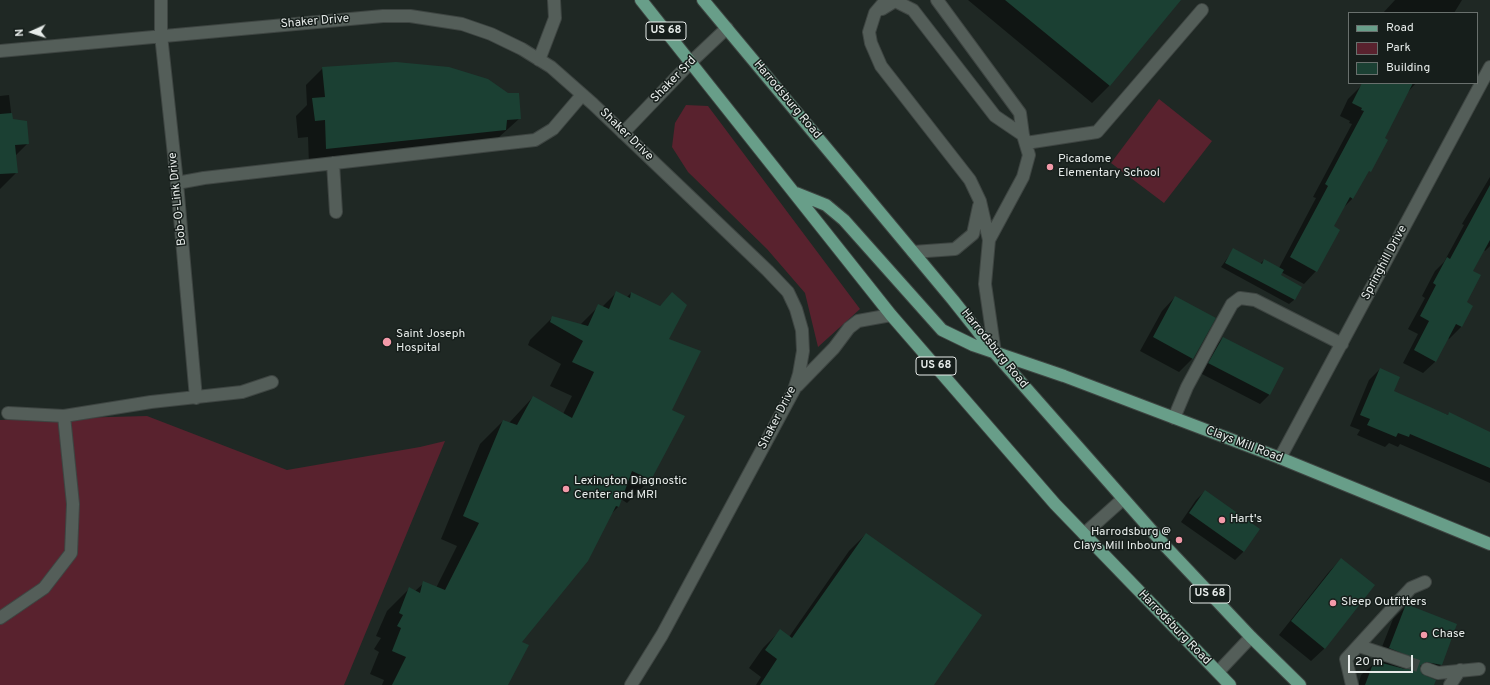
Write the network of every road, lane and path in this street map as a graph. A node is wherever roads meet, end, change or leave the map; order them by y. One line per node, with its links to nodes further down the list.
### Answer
1 (161, 0): 10 (street, Bob-O-Link Drive)
2 (554, 0): 12 (street)
3 (641, 0): 13 (main road, Harrodsburg Road / US 68)
4 (704, 0): 9 (main road, Harrodsburg Road / US 68)
5 (886, 0): 8 (street)
6 (937, 0): 17 (street)
7 (1202, 10): 17 (street)
8 (875, 13): 17 (street); 21 (street)
9 (727, 28): 13 (street, Shaker Srd); 24 (main road, Harrodsburg Road / US 68)
10 (161, 35): 11 (street, Shaker Drive); 12 (street, Shaker Drive); 19 (street, Bob-O-Link Drive)
11 (0, 51)
12 (539, 60): 15 (street, Shaker Drive)
13 (691, 62): 16 (street, Shaker Srd); 20 (main road, Harrodsburg Road / US 68)
14 (1490, 67): 26 (street, Springhill Drive)
15 (582, 95): 16 (street, Shaker Drive); 18 (street)
16 (623, 134): 29 (street, Shaker Drive)
17 (1024, 139): 23 (street)
18 (333, 163): 19 (street); 22 (street)
19 (177, 183): 30 (street, Bob-O-Link Drive)
20 (795, 193): 25 (main road, Harrodsburg Road / US 68); 27 (main road, Clays Mill Road)
21 (980, 201): 23 (street); 24 (street)
22 (336, 212)
23 (989, 240): 27 (street)
24 (913, 252): 27 (main road, Harrodsburg Road / US 68)
25 (892, 315): 29 (street); 36 (main road, Harrodsburg Road / US 68)
26 (1342, 344): 33 (street); 34 (street, Springhill Drive)
27 (995, 352): 33 (main road, Clays Mill Road); 35 (main road, Harrodsburg Road / US 68)
28 (272, 382): 30 (street)
29 (794, 390): 47 (street, Shaker Drive)
30 (196, 398): 32 (street)
31 (8, 413): 32 (street)
32 (64, 416): 39 (street)
33 (1174, 418): 34 (main road, Clays Mill Road)
34 (1280, 458): 37 (main road, Clays Mill Road)
35 (1123, 499): 36 (street); 40 (main road, Harrodsburg Road / US 68)
36 (1084, 534): 46 (main road, Harrodsburg Road / US 68)
37 (1490, 544)
38 (1425, 582): 41 (street)
39 (0, 618)
40 (1251, 638): 46 (street); 49 (main road, Harrodsburg Road / US 68)
41 (1359, 646): 42 (street); 50 (street)
42 (1407, 662)
43 (1479, 668): 45 (street)
44 (1427, 669): 45 (street)
45 (1460, 670): 51 (street)
46 (1218, 672): 48 (main road, Harrodsburg Road / US 68)
47 (631, 685)
48 (1230, 685)
49 (1300, 685)
50 (1352, 685)
51 (1450, 685)

